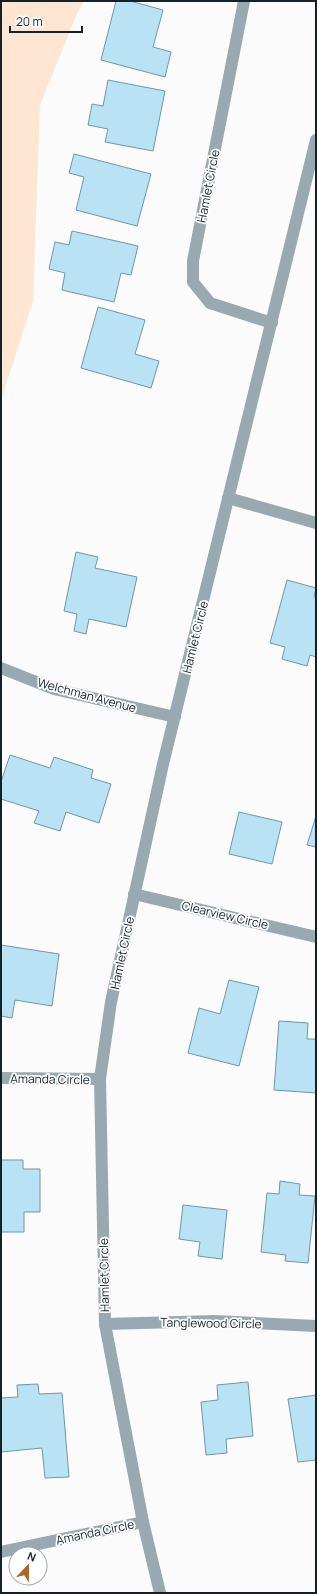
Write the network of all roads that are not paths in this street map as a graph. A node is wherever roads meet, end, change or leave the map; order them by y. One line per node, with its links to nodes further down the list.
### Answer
1 (244, 1): 3 (street, Hamlet Circle)
2 (316, 140): 3 (street, Hamlet Circle)
3 (272, 323): 4 (street, Hamlet Circle)
4 (228, 498): 5 (street); 7 (street, Hamlet Circle)
5 (316, 523)
6 (1, 668): 7 (street, Welchman Avenue)
7 (175, 717): 8 (street, Hamlet Circle)
8 (134, 894): 9 (street, Clearview Circle); 11 (street, Hamlet Circle)
9 (316, 937)
10 (1, 1078): 11 (street, Amanda Circle)
11 (100, 1079): 12 (street, Hamlet Circle)
12 (105, 1324): 13 (street, Tanglewood Circle); 14 (street, Hamlet Circle)
13 (316, 1326)
14 (143, 1522): 15 (street, Amanda Circle); 16 (street, Hamlet Circle)
15 (1, 1552)
16 (160, 1593)

